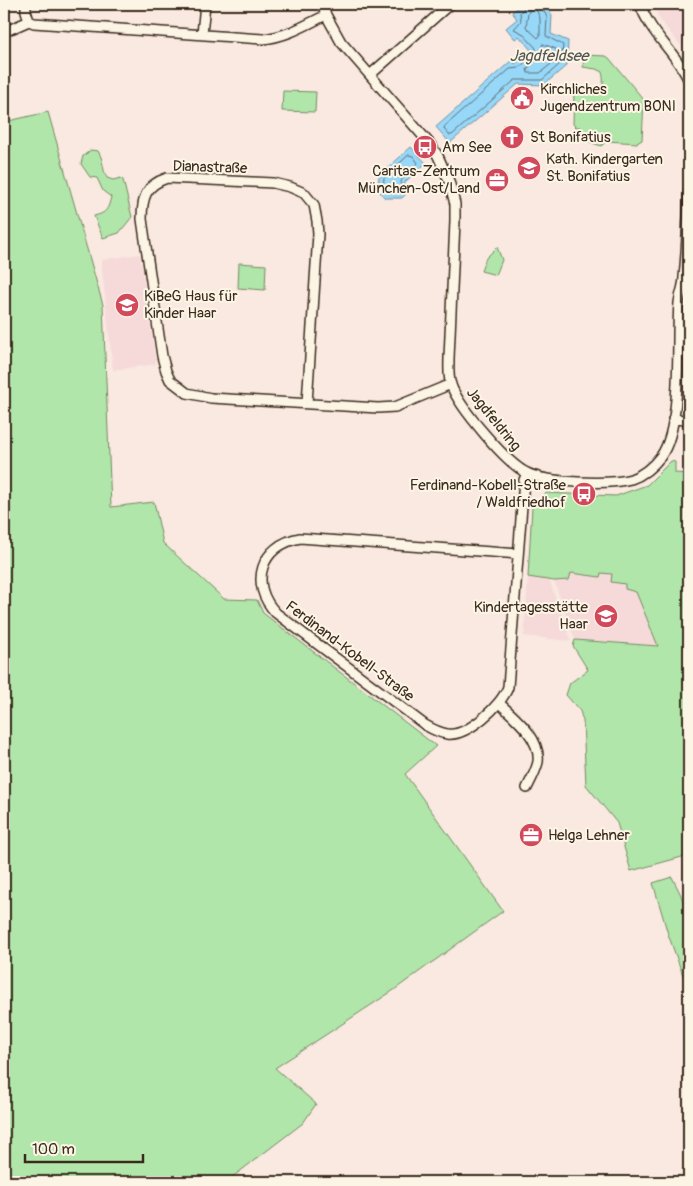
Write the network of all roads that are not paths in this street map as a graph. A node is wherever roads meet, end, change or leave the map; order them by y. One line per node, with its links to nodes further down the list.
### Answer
1 (26, 4): 7 (street)
2 (205, 4): 9 (street)
3 (322, 4): 6 (street, Jagdfeldring)
4 (450, 4): 10 (street)
5 (640, 4): 11 (street)
6 (326, 15): 9 (street); 10 (street, Jagdfeldring)
7 (28, 21): 8 (street); 9 (street)
8 (4, 32)
9 (202, 34)
10 (370, 75): 13 (street, Jagdfeldring)
11 (689, 81)
12 (689, 190): 15 (street, Jagdfeldring)
13 (450, 384): 14 (street, Dianastraße); 17 (street, Jagdfeldring)
14 (307, 403): 14 (street, Dianastraße)
15 (673, 419): 16 (street); 17 (street, Jagdfeldring)
16 (689, 420)
17 (527, 473): 18 (street, Ferdinand-Kobell-Straße)
18 (518, 554): 19 (street, Ferdinand-Kobell-Straße); 19 (street, Ferdinand-Kobell-Straße)
19 (499, 703): 20 (street)
20 (527, 788)

